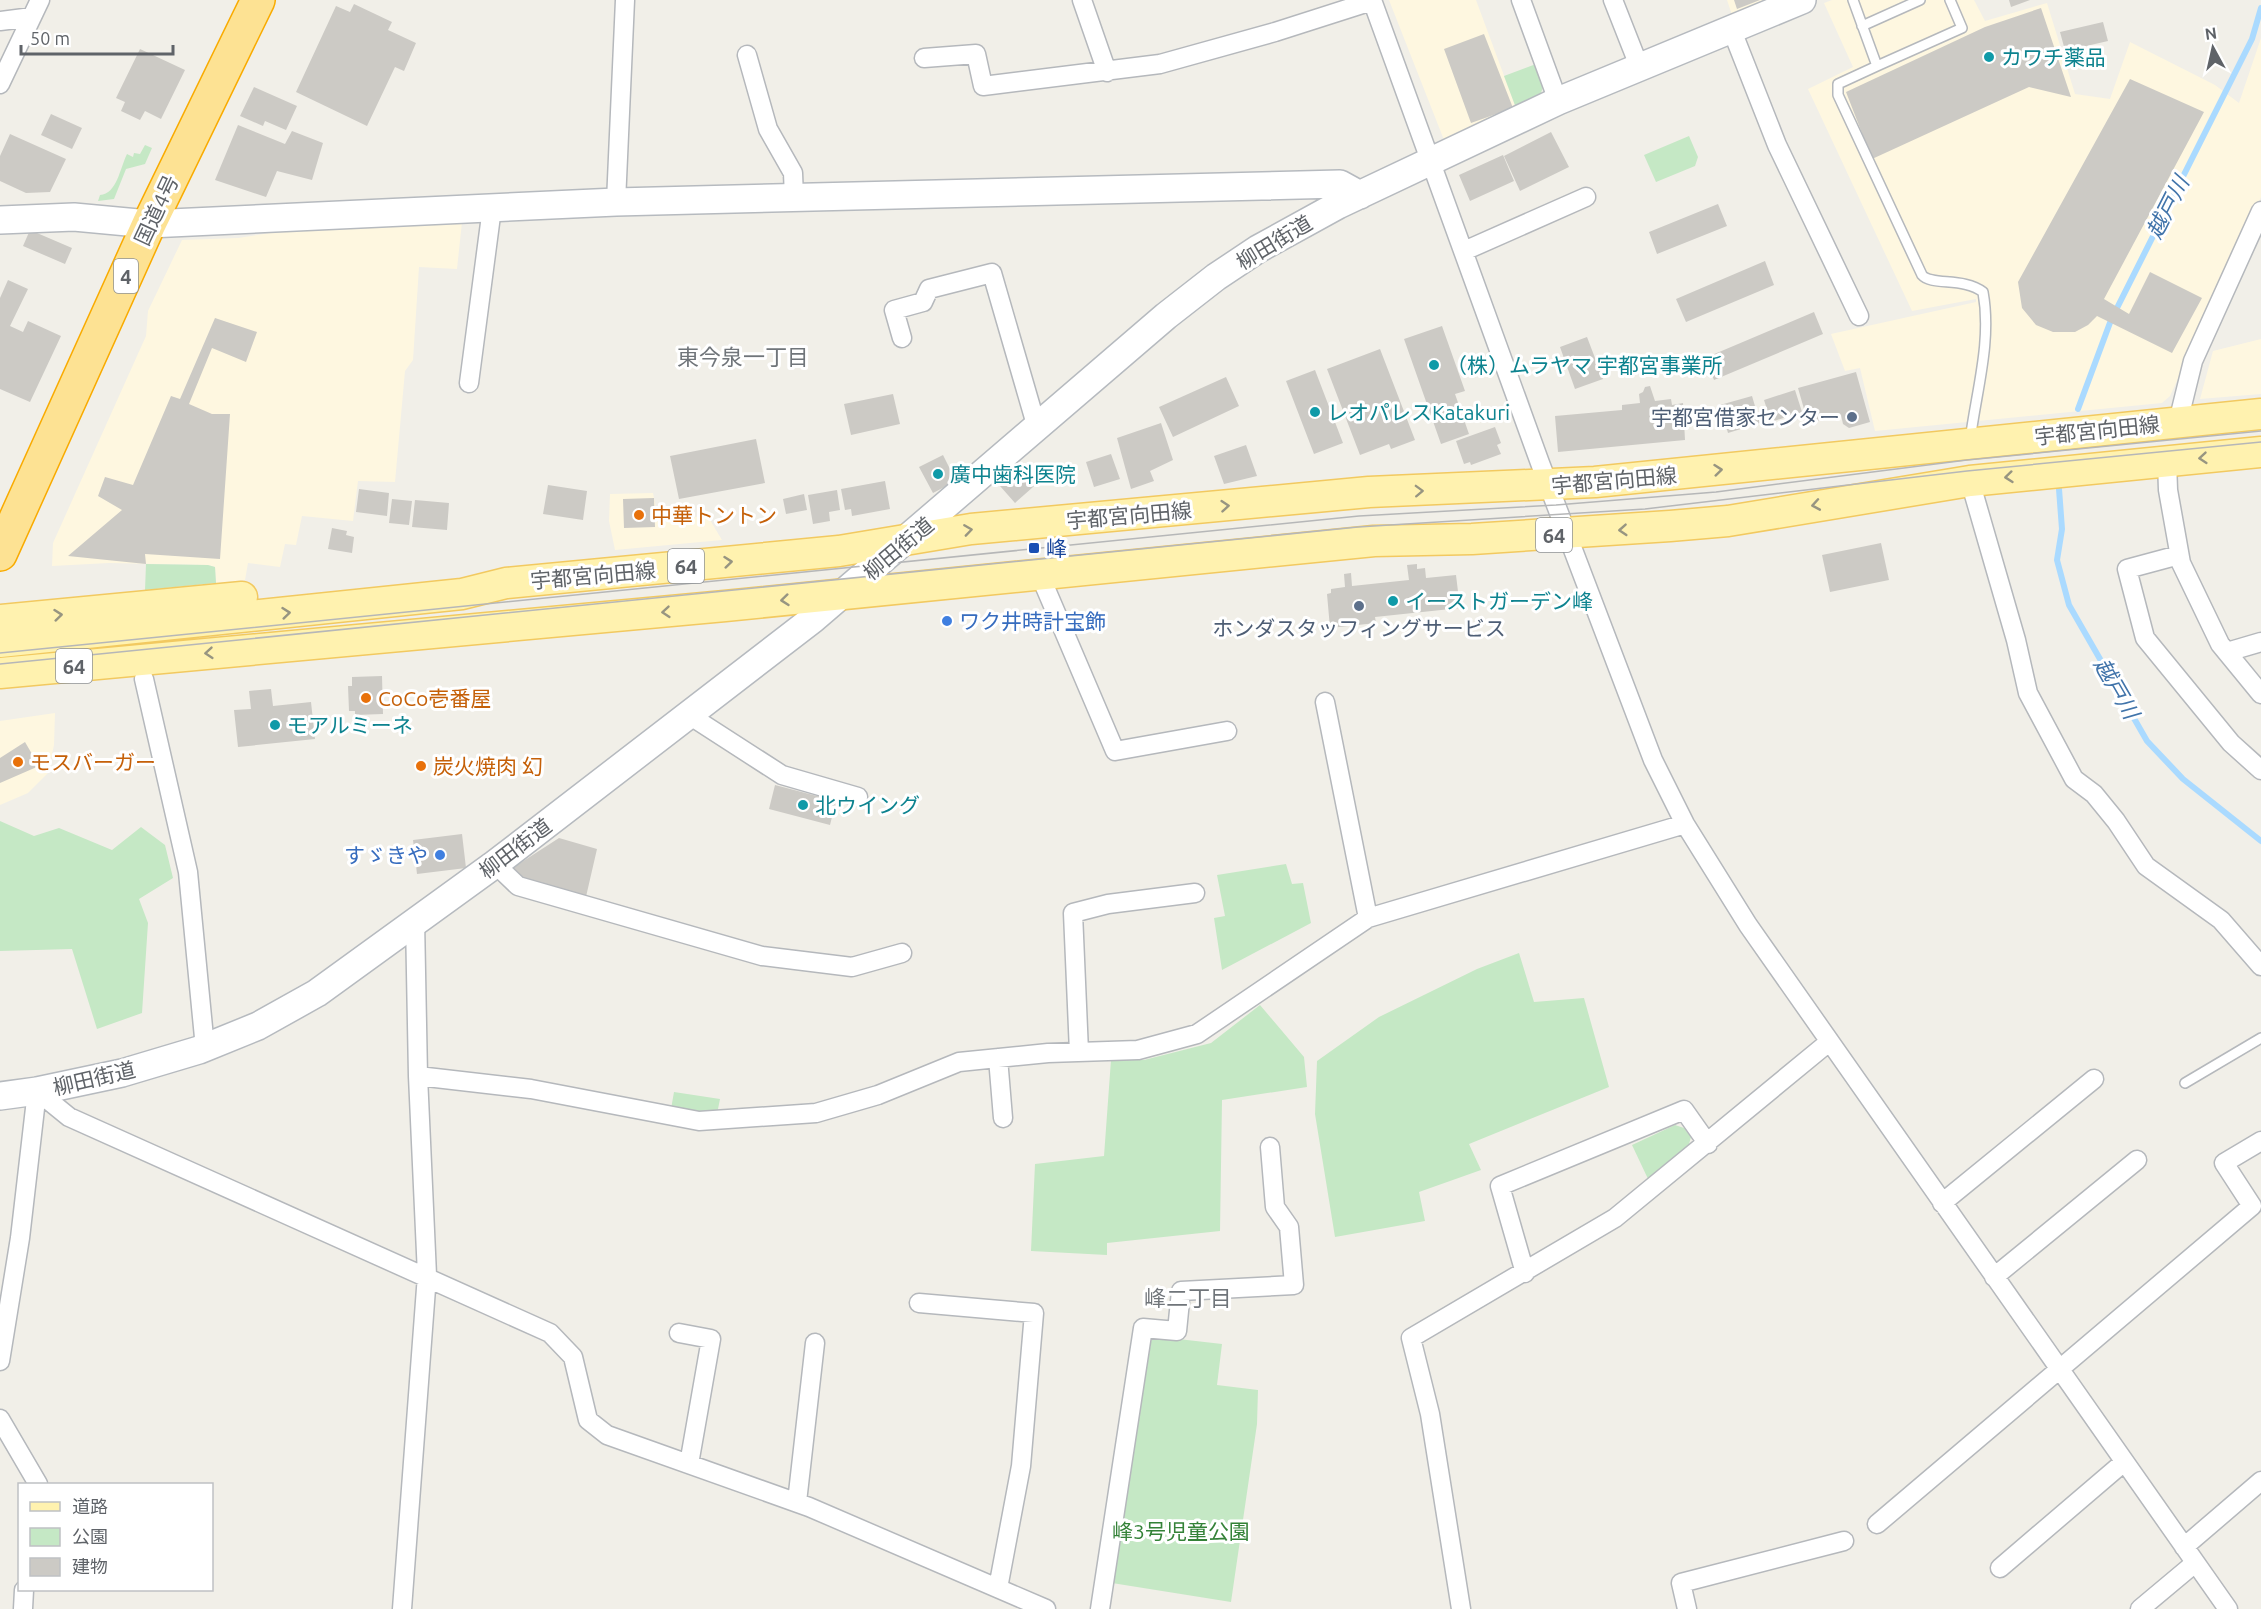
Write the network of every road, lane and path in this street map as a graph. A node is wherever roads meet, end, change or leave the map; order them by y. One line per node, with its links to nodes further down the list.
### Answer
1 (40, 0): 12 (street)
2 (258, 0): 31 (highway, 国道4号 / 4)
3 (625, 0): 27 (street)
4 (1082, 0): 20 (street)
5 (1521, 0): 22 (street)
6 (1613, 0): 18 (street)
7 (1802, 0): 15 (street, 柳田街道)
8 (1853, 0): 14 (lane)
9 (1920, 0): 14 (lane)
10 (1950, 0): 19 (lane)
11 (1372, 1): 20 (street); 23 (street)
12 (32, 17): 13 (street); 21 (street)
13 (0, 21)
14 (1862, 26): 19 (lane)
15 (1731, 28): 18 (street, 柳田街道); 33 (street)
16 (747, 55): 25 (street)
17 (924, 58): 20 (street)
18 (1639, 66): 22 (street, 柳田街道)
19 (1877, 66): 39 (lane)
20 (1107, 72)
21 (0, 84)
22 (1558, 101): 23 (street, 柳田街道)
23 (1431, 160): 24 (street, 柳田街道); 32 (street)
24 (1360, 195): 25 (street); 38 (street, 柳田街道)
25 (794, 198): 27 (street)
26 (1586, 198): 32 (street)
27 (616, 202): 28 (street)
28 (492, 208): 31 (street); 35 (street)
29 (2261, 211): 37 (street)
30 (0, 220): 31 (street)
31 (149, 224): 46 (highway, 国道4号 / 4)
32 (1464, 251): 43 (street)
33 (1859, 316)
34 (902, 338): 38 (street)
35 (469, 383)
36 (2261, 414): 37 (main road, 宇都宮向田線 / 64)
37 (2178, 422): 39 (main road, 宇都宮向田線 / 64)
38 (1037, 428): 45 (street, 柳田街道)
39 (1969, 443): 43 (main road, 宇都宮向田線 / 64, one-way to 39)
40 (2261, 452): 41 (main road, 宇都宮向田線 / 64, one-way to 41)
41 (2168, 460): 42 (main road, 宇都宮向田線 / 64, one-way to 42); 47 (street)
42 (1970, 481): 44 (main road, 宇都宮向田線 / 64, one-way to 44); 70 (street)
43 (1549, 486): 44 (street); 45 (main road, 宇都宮向田線 / 64, one-way to 43)
44 (1567, 534): 48 (main road, 宇都宮向田線 / 64); 64 (street)
45 (910, 539): 49 (street, 柳田街道); 50 (main road, 宇都宮向田線 / 64, one-way to 45)
46 (0, 554)
47 (2179, 555): 54 (street); 62 (street)
48 (1039, 573): 49 (main road, 宇都宮向田線 / 64); 61 (street)
49 (844, 593): 55 (main road, 宇都宮向田線 / 64, one-way to 55); 60 (street, 柳田街道)
50 (462, 594): 51 (main road, one-way to 50); 52 (main road, 宇都宮向田線 / 64, one-way to 50)
51 (0, 620)
52 (0, 642)
53 (2261, 642): 54 (street)
54 (2227, 652): 58 (street)
55 (146, 669): 56 (main road, 宇都宮向田線 / 64); 57 (main road); 73 (street)
56 (0, 673)
57 (0, 693)
58 (2261, 694)
59 (1325, 702): 67 (street)
60 (689, 715): 63 (street); 65 (street, 柳田街道)
61 (1227, 731)
62 (2261, 770)
63 (858, 797)
64 (1685, 824): 67 (street); 72 (street)
65 (495, 864): 68 (street, 柳田街道); 69 (street)
66 (1195, 893): 74 (street)
67 (1368, 918): 74 (street)
68 (415, 920): 73 (street, 柳田街道); 76 (street)
69 (902, 953)
70 (2261, 966)
71 (2261, 1038): 78 (lane)
72 (1829, 1042): 83 (street); 86 (street)
73 (204, 1048): 79 (street, 柳田街道)
74 (1078, 1052): 75 (street)
75 (998, 1058): 76 (street); 81 (street)
76 (418, 1076): 88 (street)
77 (2094, 1079): 86 (street)
78 (2185, 1083)
79 (37, 1091): 80 (street, 柳田街道); 88 (street); 93 (street)
80 (0, 1096)
81 (1003, 1118)
82 (2261, 1141): 94 (street)
83 (1708, 1144): 87 (street); 87 (street)
84 (1270, 1147): 112 (street)
85 (2137, 1160): 89 (street)
86 (1942, 1203): 89 (street)
87 (1525, 1273): 113 (street)
88 (427, 1275): 98 (street); 110 (street)
89 (1994, 1277): 94 (street)
90 (919, 1303): 107 (street)
91 (679, 1333): 98 (street)
92 (814, 1343): 101 (street)
93 (0, 1361)
94 (2060, 1371): 97 (street); 102 (street)
95 (0, 1419): 96 (street)
96 (5, 1436): 100 (street)
97 (2124, 1462): 104 (street); 106 (street)
98 (689, 1464): 101 (street)
99 (2261, 1481): 104 (street)
100 (37, 1483)
101 (797, 1502): 107 (street)
102 (1877, 1524)
103 (1844, 1541): 114 (street)
104 (2184, 1547): 105 (street)
105 (2195, 1563): 115 (street); 116 (street)
106 (2000, 1568)
107 (998, 1588): 111 (street)
108 (24, 1591): 109 (street)
109 (23, 1609)
110 (402, 1609)
111 (1046, 1609)
112 (1101, 1609)
113 (1461, 1609)
114 (1687, 1609)
115 (2140, 1609)
116 (2228, 1609)

